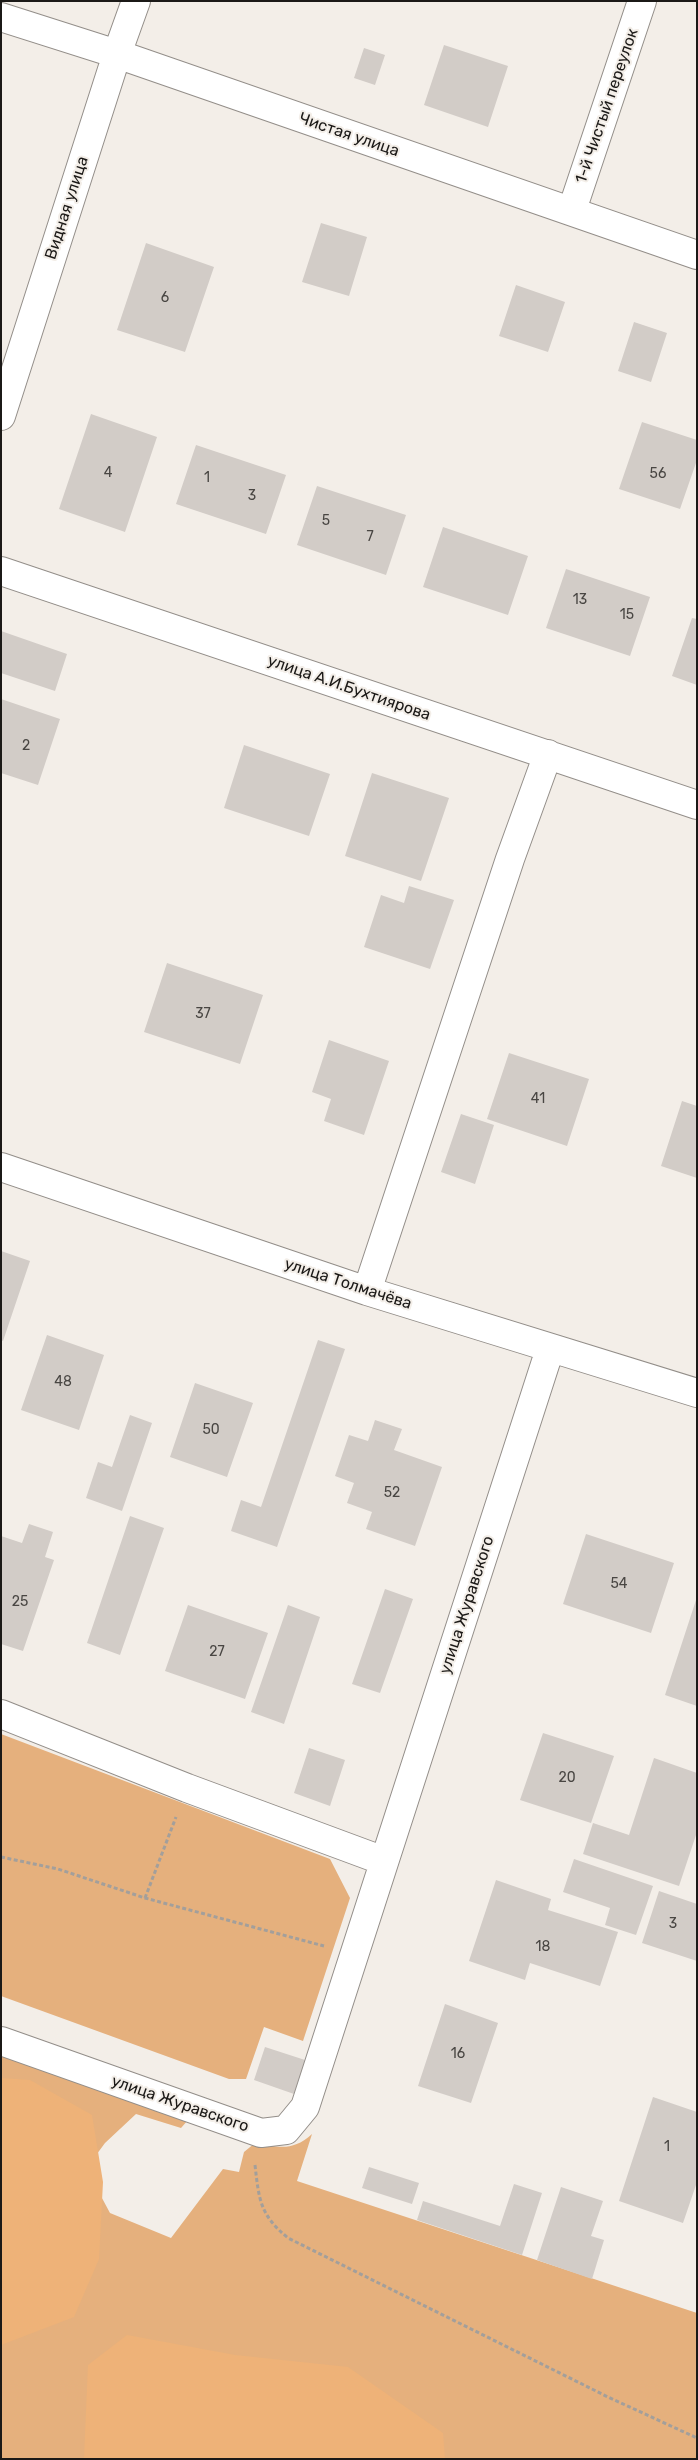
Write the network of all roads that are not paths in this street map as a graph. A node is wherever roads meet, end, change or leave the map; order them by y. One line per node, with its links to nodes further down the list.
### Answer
1 (136, 1): 4 (street, Видная улица)
2 (642, 1): 5 (street, 1-й Чистый переулок)
3 (1, 17): 4 (street, Чистая улица)
4 (117, 54): 5 (street, Чистая улица); 7 (street, Видная улица)
5 (572, 210): 6 (street, Чистая улица)
6 (697, 255)
7 (1, 416)
8 (1, 571): 9 (street, улица А.И.Бухтиярова)
9 (548, 754): 10 (street, улица А.И.Бухтиярова); 12 (street)
10 (697, 805)
11 (1, 1166): 12 (street, улица Толмачёва)
12 (367, 1291): 13 (street, улица Толмачёва)
13 (550, 1349): 14 (street, улица Толмачёва); 16 (street, улица Журавского)
14 (697, 1393)
15 (1, 1714): 16 (street)
16 (384, 1861): 17 (street, улица Журавского)
17 (1, 2041)

